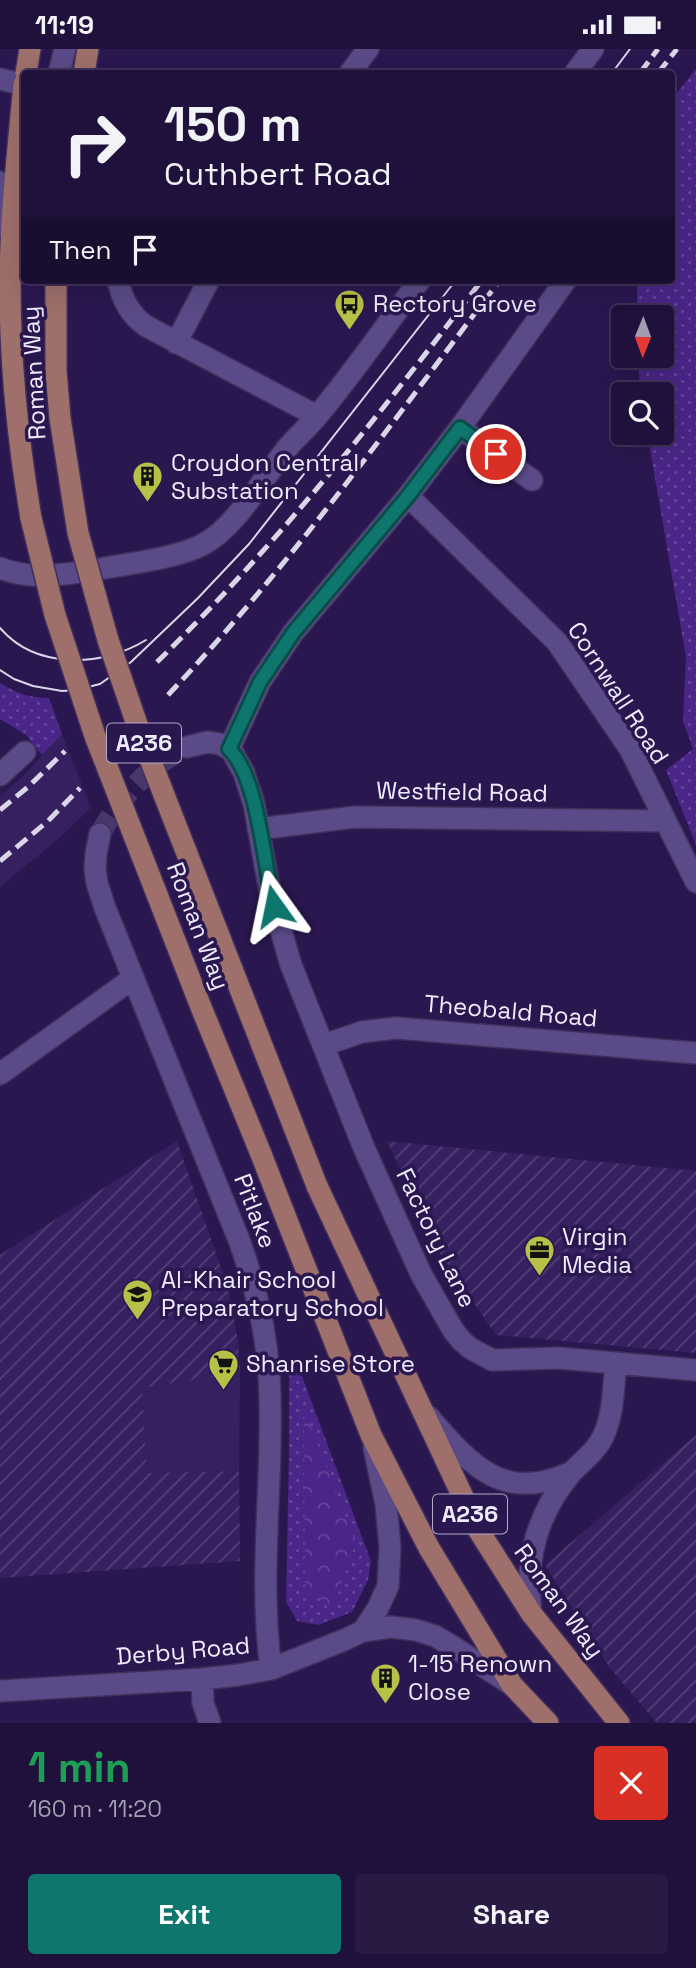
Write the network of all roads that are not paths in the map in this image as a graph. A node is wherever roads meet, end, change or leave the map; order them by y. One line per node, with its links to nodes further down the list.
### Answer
1 (30, 49): 6 (main road)
2 (65, 49): 7 (street)
3 (88, 49): 8 (main road)
4 (368, 49): 9 (street)
5 (593, 49): 10 (street)
6 (26, 70)
7 (59, 70)
8 (84, 70)
9 (352, 70)
10 (577, 70)
11 (0, 79): 12 (street)
12 (21, 84)
13 (21, 122): 15 (main road, Roman Way / A236)
14 (0, 182): 15 (street)
15 (11, 244): 40 (main road, Roman Way / A236, bridge)
16 (56, 284): 39 (main road, Roman Way / A236, bridge)
17 (207, 284): 21 (street)
18 (418, 284): 22 (street)
19 (563, 284): 23 (street)
20 (119, 286): 21 (street)
21 (176, 343): 22 (street)
22 (317, 416): 26 (street)
23 (460, 428): 24 (street); 25 (street)
24 (532, 480)
25 (408, 496): 28 (street); 29 (street, Cornwall Road)
26 (6, 570)
27 (187, 747): 28 (street)
28 (229, 749): 30 (street, Factory Lane)
29 (665, 821): 30 (street, Westfield Road); 32 (street, Cornwall Road)
30 (258, 829): 34 (street, Factory Lane)
31 (100, 834): 33 (street, Pitlake)
32 (696, 882)
33 (132, 979): 36 (street); 44 (street, Pitlake)
34 (324, 1045): 35 (street, Theobald Road); 37 (street, Factory Lane)
35 (696, 1053)
36 (0, 1074)
37 (616, 1363): 38 (street, Factory Lane); 41 (street)
38 (696, 1370)
39 (421, 1407): 41 (street); 42 (main road, Roman Way / A236)
40 (371, 1435): 43 (street); 46 (main road, Roman Way / A236)
41 (572, 1472): 42 (street)
42 (531, 1613): 50 (main road, Roman Way / A236)
43 (363, 1631): 44 (street, Derby Road); 46 (street, Derby Road)
44 (271, 1669): 45 (street, Derby Road)
45 (202, 1679): 47 (street, Derby Road); 48 (street)
46 (512, 1685): 49 (main road, Roman Way / A236)
47 (0, 1691)
48 (210, 1723)
49 (548, 1723)
50 (619, 1723)

